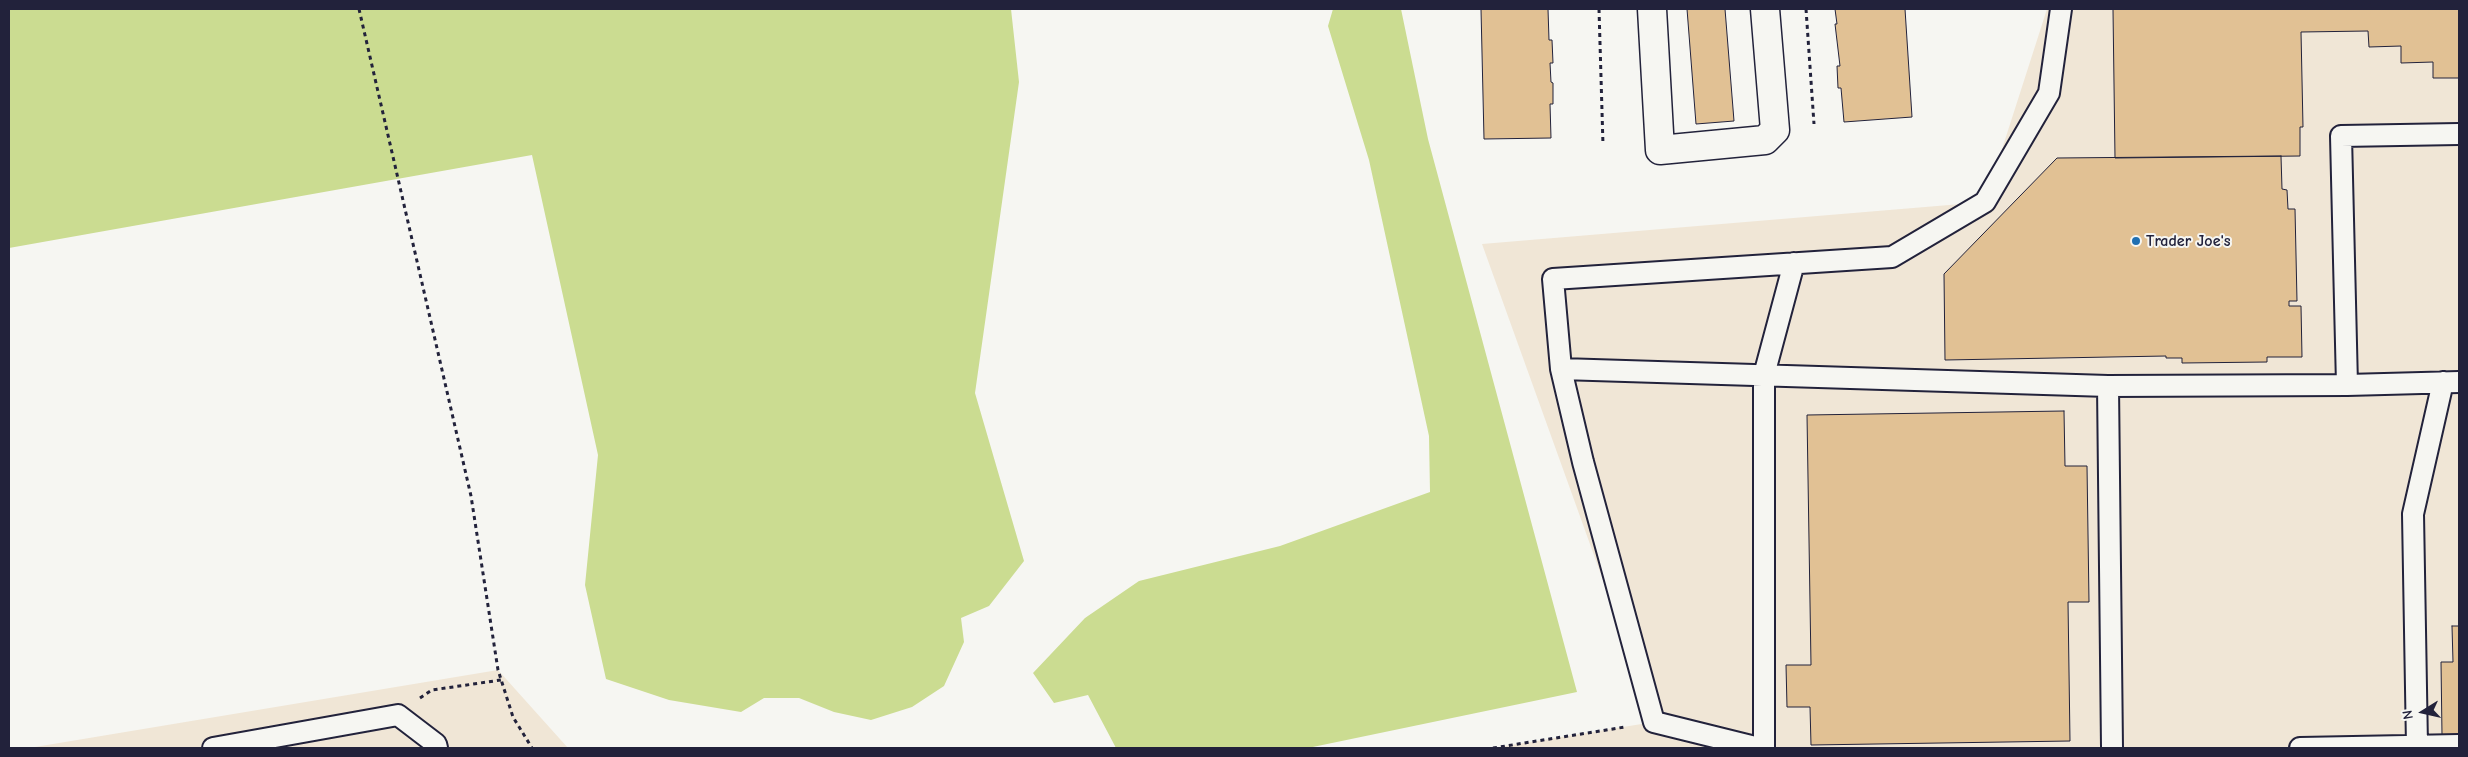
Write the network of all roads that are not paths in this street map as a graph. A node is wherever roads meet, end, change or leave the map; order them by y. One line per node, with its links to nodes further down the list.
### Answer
1 (1652, 9): 2 (street)
2 (1765, 9)
3 (2061, 9): 5 (lane)
4 (2459, 134): 9 (lane)
5 (1794, 264): 6 (lane); 7 (lane)
6 (1561, 369): 7 (lane); 15 (lane)
7 (1764, 375): 10 (lane); 16 (lane)
8 (2451, 382): 9 (lane); 12 (lane)
9 (2346, 385): 10 (lane)
10 (2108, 386): 17 (lane)
11 (2459, 745): 12 (lane)
12 (2417, 746): 18 (lane)
13 (213, 748): 14 (lane)
14 (437, 748)
15 (1758, 748)
16 (1764, 748)
17 (2112, 748)
18 (2300, 748)

